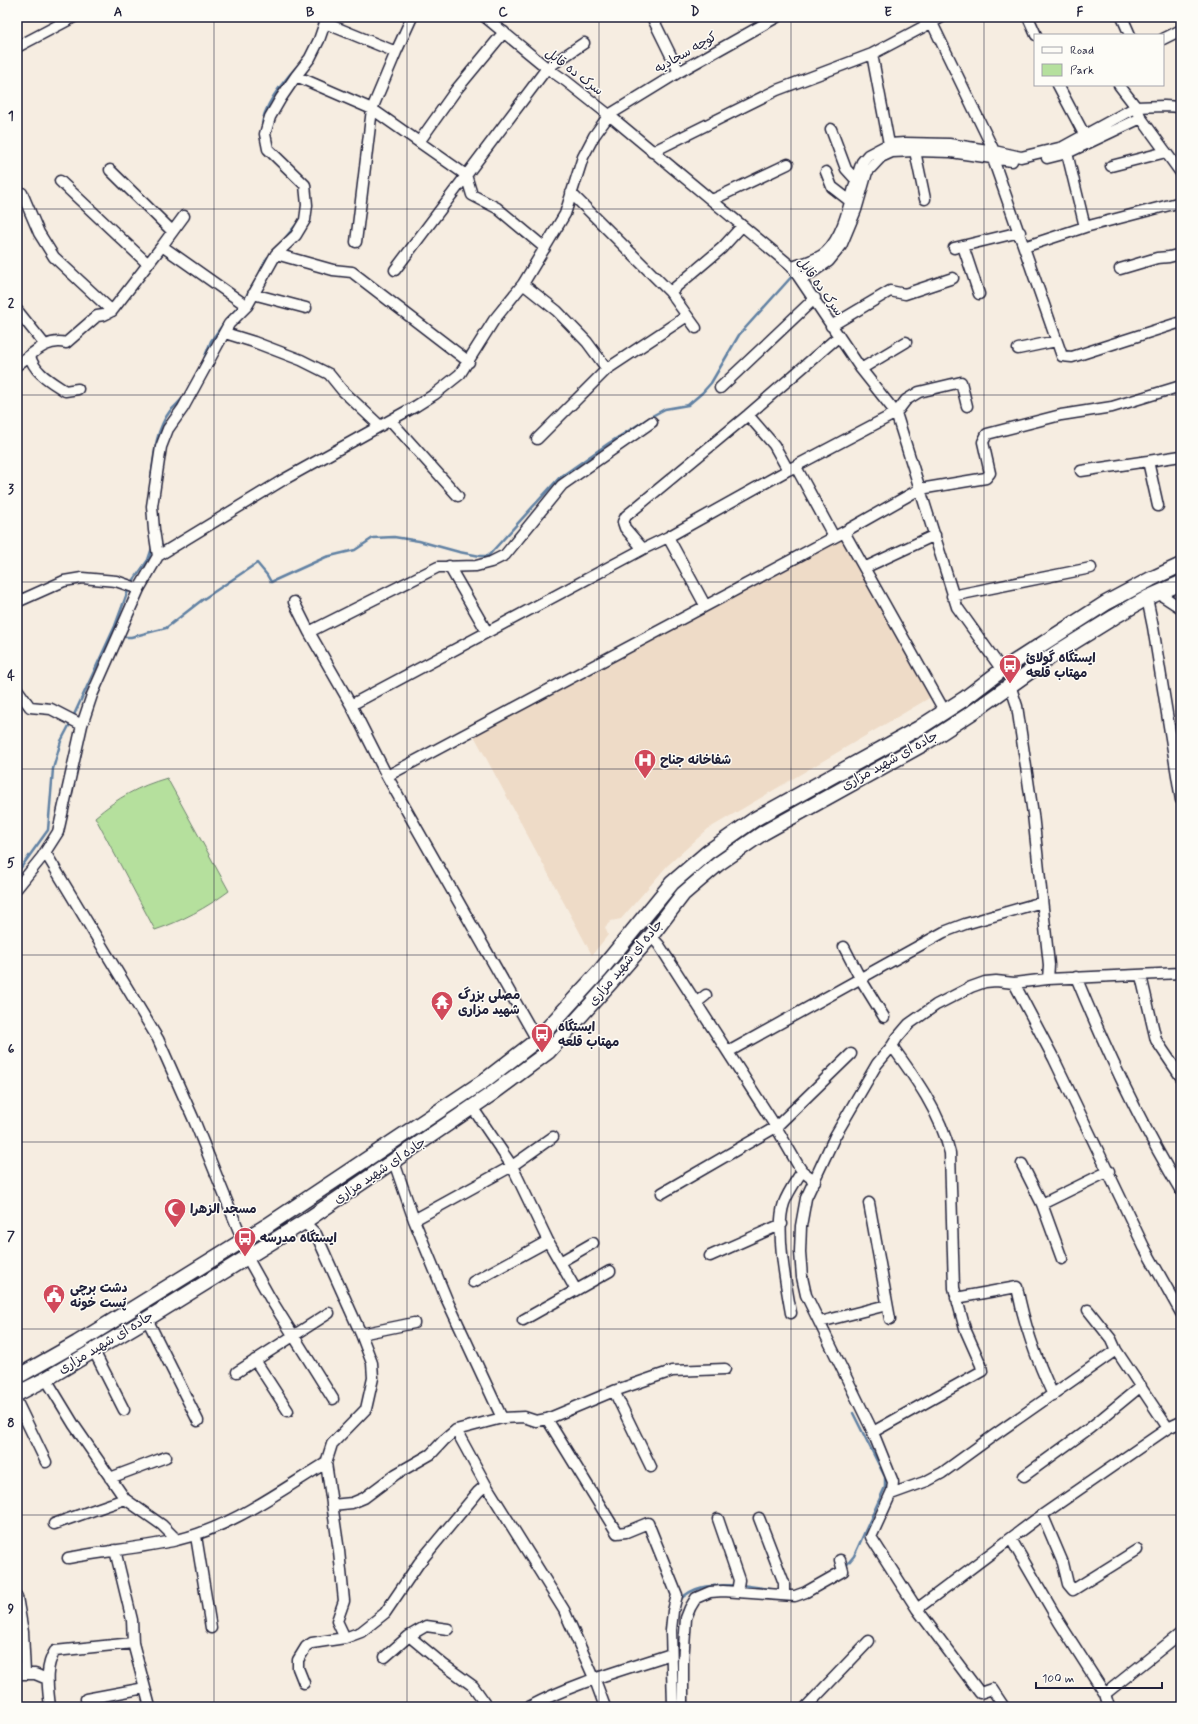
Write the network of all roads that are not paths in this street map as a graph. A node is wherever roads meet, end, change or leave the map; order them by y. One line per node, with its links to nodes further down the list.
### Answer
1 (74, 17): 17 (street)
2 (412, 17): 18 (street)
3 (485, 17): 12 (street, سرک ده قابل)
4 (652, 17): 21 (street)
5 (777, 17): 21 (street, کوچه سجادیه)
6 (942, 17): 10 (street)
7 (1028, 17): 13 (street)
8 (1122, 17): 14 (street)
9 (326, 20): 18 (street); 22 (street)
10 (932, 23): 19 (street); 38 (street)
11 (1181, 30): 15 (street)
12 (504, 32): 20 (street, سرک ده قابل); 32 (street)
13 (1036, 34)
14 (1130, 34)
15 (1164, 38)
16 (584, 43): 20 (street)
17 (17, 47)
18 (396, 52): 27 (street)
19 (872, 54): 33 (street); 35 (street)
20 (547, 68): 28 (street, سرک ده قابل); 44 (street)
21 (679, 72): 28 (street, کوچه سجادیه)
22 (296, 76): 27 (street); 62 (street)
23 (1062, 86): 31 (street)
24 (1120, 86): 25 (street)
25 (1136, 107): 26 (street); 29 (street); 31 (street)
26 (1181, 108)
27 (372, 109): 32 (street); 58 (street)
28 (609, 115): 35 (street, سرک ده قابل); 48 (street)
29 (1141, 118): 36 (street); 37 (street)
30 (831, 129): 45 (street)
31 (1085, 136): 38 (street)
32 (419, 142): 44 (street)
33 (889, 144): 38 (street); 45 (street)
34 (915, 151): 38 (street); 49 (street); 69 (street)
35 (652, 152): 50 (street, سرک ده قابل)
36 (1166, 152): 40 (street); 43 (street)
37 (1067, 154): 38 (street); 55 (street)
38 (993, 155): 57 (street)
39 (788, 164): 50 (street)
40 (1111, 166)
41 (110, 170): 56 (street)
42 (826, 172): 51 (street)
43 (1181, 173)
44 (466, 175): 61 (street); 67 (street)
45 (856, 180): 51 (street)
46 (60, 181): 64 (street)
47 (22, 193): 78 (street)
48 (571, 193): 61 (street); 71 (street)
49 (925, 199)
50 (712, 200): 54 (street, سرک ده قابل)
51 (850, 201): 65 (street)
52 (1181, 202): 55 (street)
53 (184, 216): 56 (street)
54 (742, 226): 65 (street, سرک ده قابل); 71 (street)
55 (1085, 227): 60 (street)
56 (172, 231): 59 (street)
57 (1020, 232): 60 (street); 73 (street)
58 (356, 242)
59 (162, 246): 64 (street); 75 (street)
60 (1024, 247): 85 (street)
61 (545, 248): 70 (street)
62 (276, 254): 72 (street); 90 (street)
63 (1181, 254): 66 (street)
64 (148, 264): 78 (street)
65 (792, 267): 69 (street, سرک ده قابل)
66 (1120, 269)
67 (395, 270)
68 (953, 278): 81 (street)
69 (802, 279): 74 (street, سرک ده قابل)
70 (523, 284): 90 (street); 92 (street)
71 (670, 292): 79 (street)
72 (253, 294): 75 (street); 76 (street)
73 (979, 294)
74 (814, 298): 81 (street, سرک ده قابل); 95 (street)
75 (247, 306): 83 (street)
76 (306, 308)
77 (17, 310): 87 (street)
78 (112, 311): 87 (street)
79 (687, 316): 82 (street); 92 (street)
80 (1181, 322): 85 (street)
81 (831, 326): 84 (street, سرک ده قابل)
82 (696, 328)
83 (225, 333): 102 (street); 116 (street)
84 (839, 336): 93 (street, سرک ده قابل); 99 (street)
85 (1056, 341): 88 (street)
86 (906, 342): 93 (street)
87 (45, 345): 89 (street)
88 (1018, 349)
89 (30, 356): 91 (street); 96 (street)
90 (469, 362): 100 (street)
91 (17, 365)
92 (607, 369): 103 (street)
93 (861, 369): 98 (street, سرک ده قابل)
94 (1181, 386): 108 (street)
95 (720, 388)
96 (78, 389)
97 (967, 406): 98 (street)
98 (896, 413): 106 (street); 108 (street, سرک ده قابل)
99 (748, 415): 106 (street); 115 (street)
100 (391, 421): 102 (street); 109 (street)
101 (652, 422): 118 (street)
102 (380, 426): 116 (street)
103 (537, 439)
104 (1181, 456): 105 (street)
105 (1148, 461): 107 (street); 110 (street)
106 (792, 469): 113 (street); 114 (street)
107 (1081, 471)
108 (920, 489): 111 (street); 112 (street, سرک ده قابل)
109 (458, 496)
110 (1158, 506)
111 (844, 532): 114 (street); 119 (street)
112 (935, 535): 119 (street); 123 (street, سرک ده قابل)
113 (668, 537): 115 (street); 127 (street)
114 (834, 537): 127 (street)
115 (643, 549): 130 (street)
116 (158, 556): 122 (street)
117 (1181, 565): 131 (main road, جاده ای شهید مزاری)
118 (449, 566): 129 (street); 130 (street)
119 (864, 568): 135 (street)
120 (1091, 568): 123 (street)
121 (1181, 583): 124 (main road, جاده ای شهید مزاری)
122 (139, 589): 125 (street); 136 (street)
123 (952, 596): 131 (street, سرک ده قابل)
124 (1152, 596): 128 (street); 132 (main road, جاده ای شهید مزاری); 139 (street)
125 (17, 602)
126 (294, 602): 129 (street)
127 (705, 605): 138 (street)
128 (1181, 608)
129 (308, 632): 134 (street)
130 (487, 632): 134 (street)
131 (1002, 670): 135 (main road, جاده ای شهید مزاری)
132 (1010, 685): 137 (main road, جاده ای شهید مزاری); 142 (street)
133 (17, 689): 136 (street)
134 (351, 705): 138 (street)
135 (945, 712): 137 (main road, جاده ای شهید مزاری)
136 (82, 725): 140 (street)
137 (851, 775): 143 (main road, جاده ای شهید مزاری); 154 (main road, جاده ای شهید مزاری)
138 (387, 776): 154 (street)
139 (1181, 800)
140 (45, 852): 141 (street); 176 (street)
141 (17, 888)
142 (1042, 902): 145 (street); 149 (street)
143 (651, 936): 152 (street); 156 (main road, جاده ای شهید مزاری)
144 (844, 947): 149 (street)
145 (1049, 973): 148 (street); 150 (street)
146 (1181, 973): 147 (street)
147 (1141, 976): 148 (street); 159 (street)
148 (1076, 977): 169 (street)
149 (860, 978): 153 (street); 157 (street)
150 (1014, 983): 155 (street); 167 (street)
151 (706, 995): 152 (street)
152 (696, 1003): 157 (street)
153 (884, 1017)
154 (537, 1040): 156 (street); 176 (main road, جاده ای شهید مزاری)
155 (892, 1046): 168 (street); 186 (street)
156 (548, 1052): 160 (main road, جاده ای شهید مزاری)
157 (728, 1052): 161 (street)
158 (851, 1054): 161 (street)
159 (1181, 1077)
160 (472, 1107): 163 (main road, جاده ای شهید مزاری); 165 (street)
161 (776, 1126): 166 (street); 170 (street)
162 (553, 1137): 165 (street)
163 (394, 1162): 173 (street); 174 (main road, جاده ای شهید مزاری)
164 (1022, 1164): 172 (street)
165 (512, 1166): 173 (street); 177 (street)
166 (802, 1170): 168 (street); 175 (street)
167 (1109, 1171): 172 (street); 191 (street)
168 (813, 1179): 195 (street)
169 (1181, 1190)
170 (662, 1193)
171 (869, 1204): 187 (street)
172 (1042, 1204): 181 (street)
173 (414, 1220): 214 (street)
174 (304, 1222): 180 (main road, جاده ای شهید مزاری); 197 (street)
175 (782, 1224): 179 (street); 190 (street)
176 (243, 1241): 180 (street); 204 (main road, جاده ای شهید مزاری)
177 (548, 1241): 182 (street); 184 (street)
178 (593, 1243): 182 (street)
179 (710, 1256)
180 (247, 1257): 192 (main road, جاده ای شهید مزاری); 198 (street)
181 (1062, 1259)
182 (560, 1262): 185 (street)
183 (610, 1271): 185 (street)
184 (473, 1282)
185 (576, 1290): 194 (street)
186 (956, 1298): 209 (street); 220 (street)
187 (887, 1305): 193 (street); 195 (street)
188 (1088, 1310): 199 (street)
189 (329, 1313): 198 (street)
190 (791, 1313)
191 (1181, 1313)
192 (148, 1319): 200 (main road, جاده ای شهید مزاری); 216 (street)
193 (890, 1319)
194 (523, 1320)
195 (820, 1322): 220 (street)
196 (414, 1323): 197 (street)
197 (361, 1334): 223 (street)
198 (294, 1336): 201 (street); 210 (street)
199 (1116, 1350): 206 (street); 209 (street)
200 (94, 1351): 205 (main road, جاده ای شهید مزاری); 212 (street)
201 (255, 1360): 203 (street); 213 (street)
202 (725, 1369): 207 (street)
203 (237, 1372)
204 (17, 1377)
205 (46, 1379): 208 (main road, جاده ای شهید مزاری); 226 (street)
206 (1141, 1386): 218 (street); 225 (street)
207 (614, 1391): 215 (street); 224 (street)
208 (17, 1394)
209 (1053, 1396): 228 (street)
210 (333, 1398)
211 (17, 1402): 222 (street)
212 (124, 1410)
213 (288, 1411)
214 (502, 1418): 215 (street); 219 (street)
215 (547, 1419): 245 (street)
216 (198, 1421)
217 (1181, 1422): 218 (street)
218 (1168, 1428): 231 (street)
219 (456, 1430): 227 (street); 230 (street)
220 (873, 1432): 228 (street)
221 (166, 1457): 226 (street)
222 (46, 1462)
223 (326, 1463): 230 (street); 235 (street)
224 (651, 1467)
225 (1024, 1476)
226 (110, 1478): 229 (street)
227 (486, 1485): 251 (street); 258 (street)
228 (891, 1494): 246 (street)
229 (125, 1498): 234 (street); 237 (street)
230 (332, 1505): 251 (street)
231 (1043, 1516): 236 (street); 239 (street)
232 (759, 1518): 243 (street)
233 (718, 1519): 242 (street)
234 (54, 1524)
235 (196, 1536): 237 (street); 247 (street)
236 (1011, 1539): 246 (street); 261 (street)
237 (177, 1540): 238 (street)
238 (115, 1550): 240 (street); 253 (street)
239 (1137, 1550)
240 (68, 1558)
241 (840, 1560): 243 (street)
242 (738, 1592): 243 (street); 245 (street)
243 (784, 1595)
244 (17, 1597): 256 (street)
245 (683, 1605): 254 (street); 269 (street)
246 (917, 1609): 271 (street)
247 (211, 1628)
248 (448, 1629): 250 (street)
249 (1181, 1633): 261 (street)
250 (409, 1636): 255 (street); 265 (street)
251 (346, 1638): 259 (street)
252 (869, 1641): 270 (street)
253 (133, 1643): 257 (street); 260 (street)
254 (671, 1654): 258 (street); 268 (street)
255 (385, 1656)
256 (21, 1673): 257 (street)
257 (47, 1679): 263 (street)
258 (595, 1680): 266 (street); 267 (street)
259 (304, 1683)
260 (145, 1688): 262 (street); 264 (street)
261 (1105, 1694): 272 (street)
262 (86, 1699)
263 (50, 1707)
264 (150, 1707)
265 (488, 1707)
266 (529, 1707)
267 (605, 1707)
268 (673, 1707)
269 (683, 1707)
270 (806, 1707)
271 (1004, 1707)
272 (1109, 1707)

